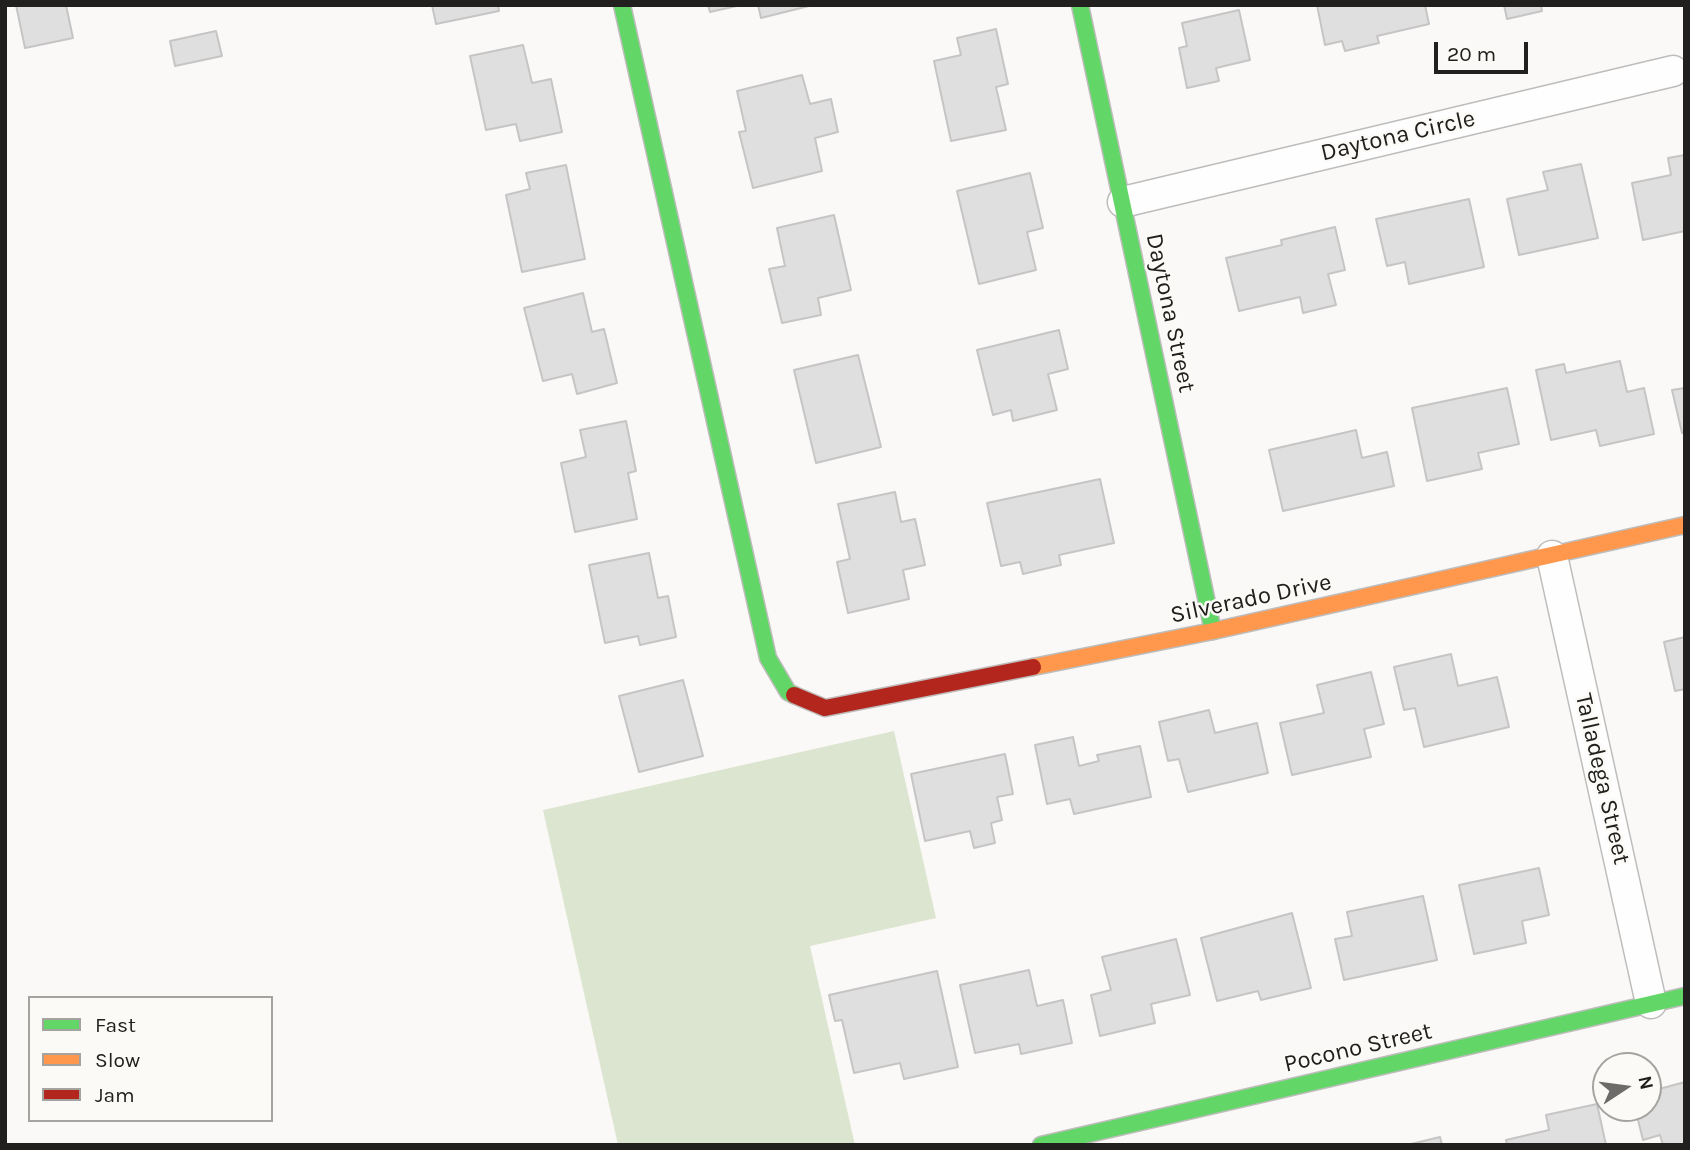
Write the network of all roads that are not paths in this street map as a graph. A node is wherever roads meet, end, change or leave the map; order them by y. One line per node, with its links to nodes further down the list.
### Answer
1 (622, 5): 7 (street, Silverado Drive)
2 (1080, 5): 4 (street, Daytona Street)
3 (1673, 71): 4 (street, Daytona Circle)
4 (1124, 202): 7 (street, Daytona Street)
5 (1685, 525): 6 (street, Silverado Drive)
6 (1552, 556): 7 (street, Silverado Drive); 9 (street, Talladega Street)
7 (1213, 631)
8 (1685, 996): 9 (street, Pocono Street)
9 (1651, 1003): 10 (street, Pocono Street)
10 (1041, 1145)

